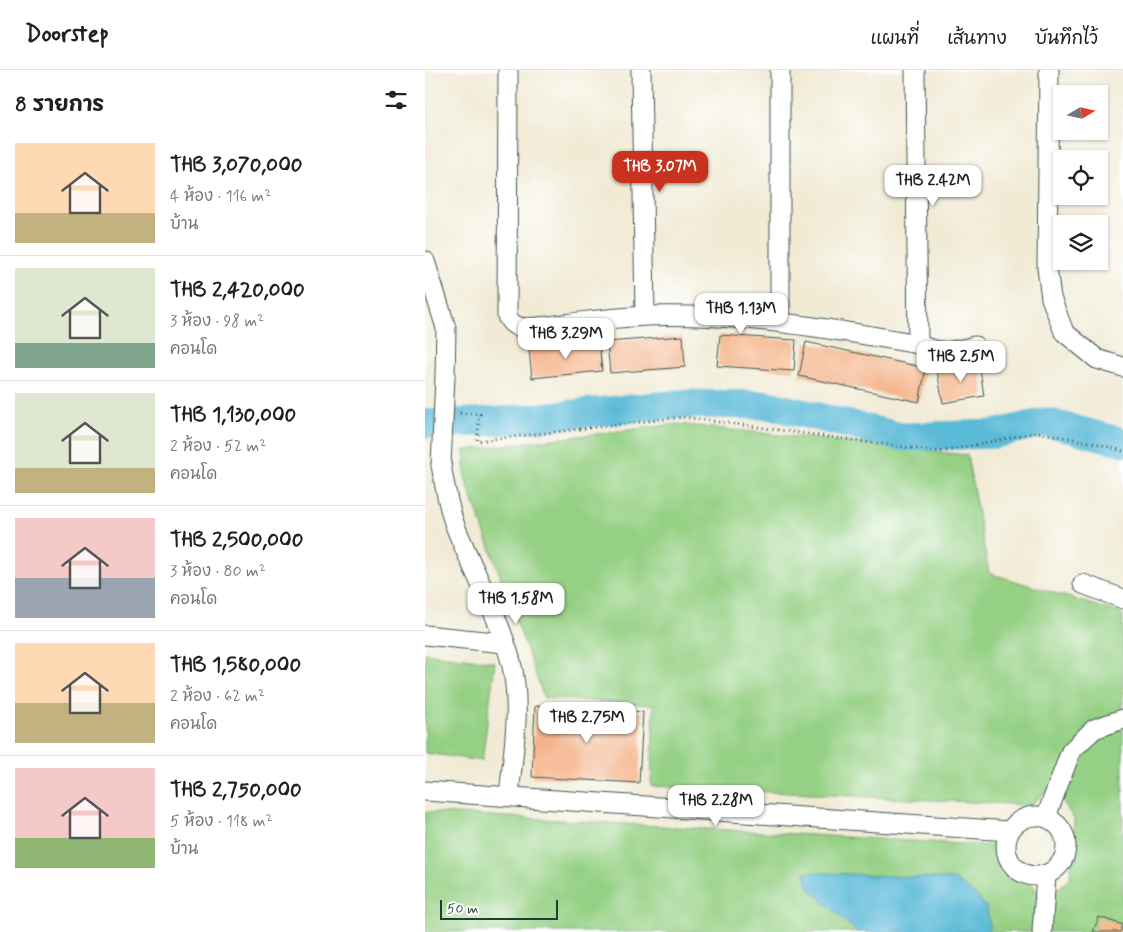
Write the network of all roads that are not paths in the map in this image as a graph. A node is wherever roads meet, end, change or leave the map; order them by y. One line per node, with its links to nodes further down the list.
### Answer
1 (508, 70): 7 (street)
2 (641, 70): 7 (street)
3 (780, 70): 8 (street)
4 (915, 70): 9 (street)
5 (1049, 70): 11 (street)
6 (425, 261): 15 (street, bridge)
7 (645, 316): 8 (street)
8 (780, 322): 9 (street)
9 (918, 344): 10 (street)
10 (975, 346)
11 (1123, 366)
12 (1083, 584): 13 (street)
13 (1123, 599)
14 (425, 635): 15 (street)
15 (504, 643): 18 (street)
16 (1123, 720): 19 (street)
17 (425, 791): 18 (street)
18 (509, 796): 20 (street)
19 (1046, 817): 20 (street); 21 (street)
20 (1009, 832): 21 (street)
21 (1045, 875): 22 (street)
22 (1042, 932)

